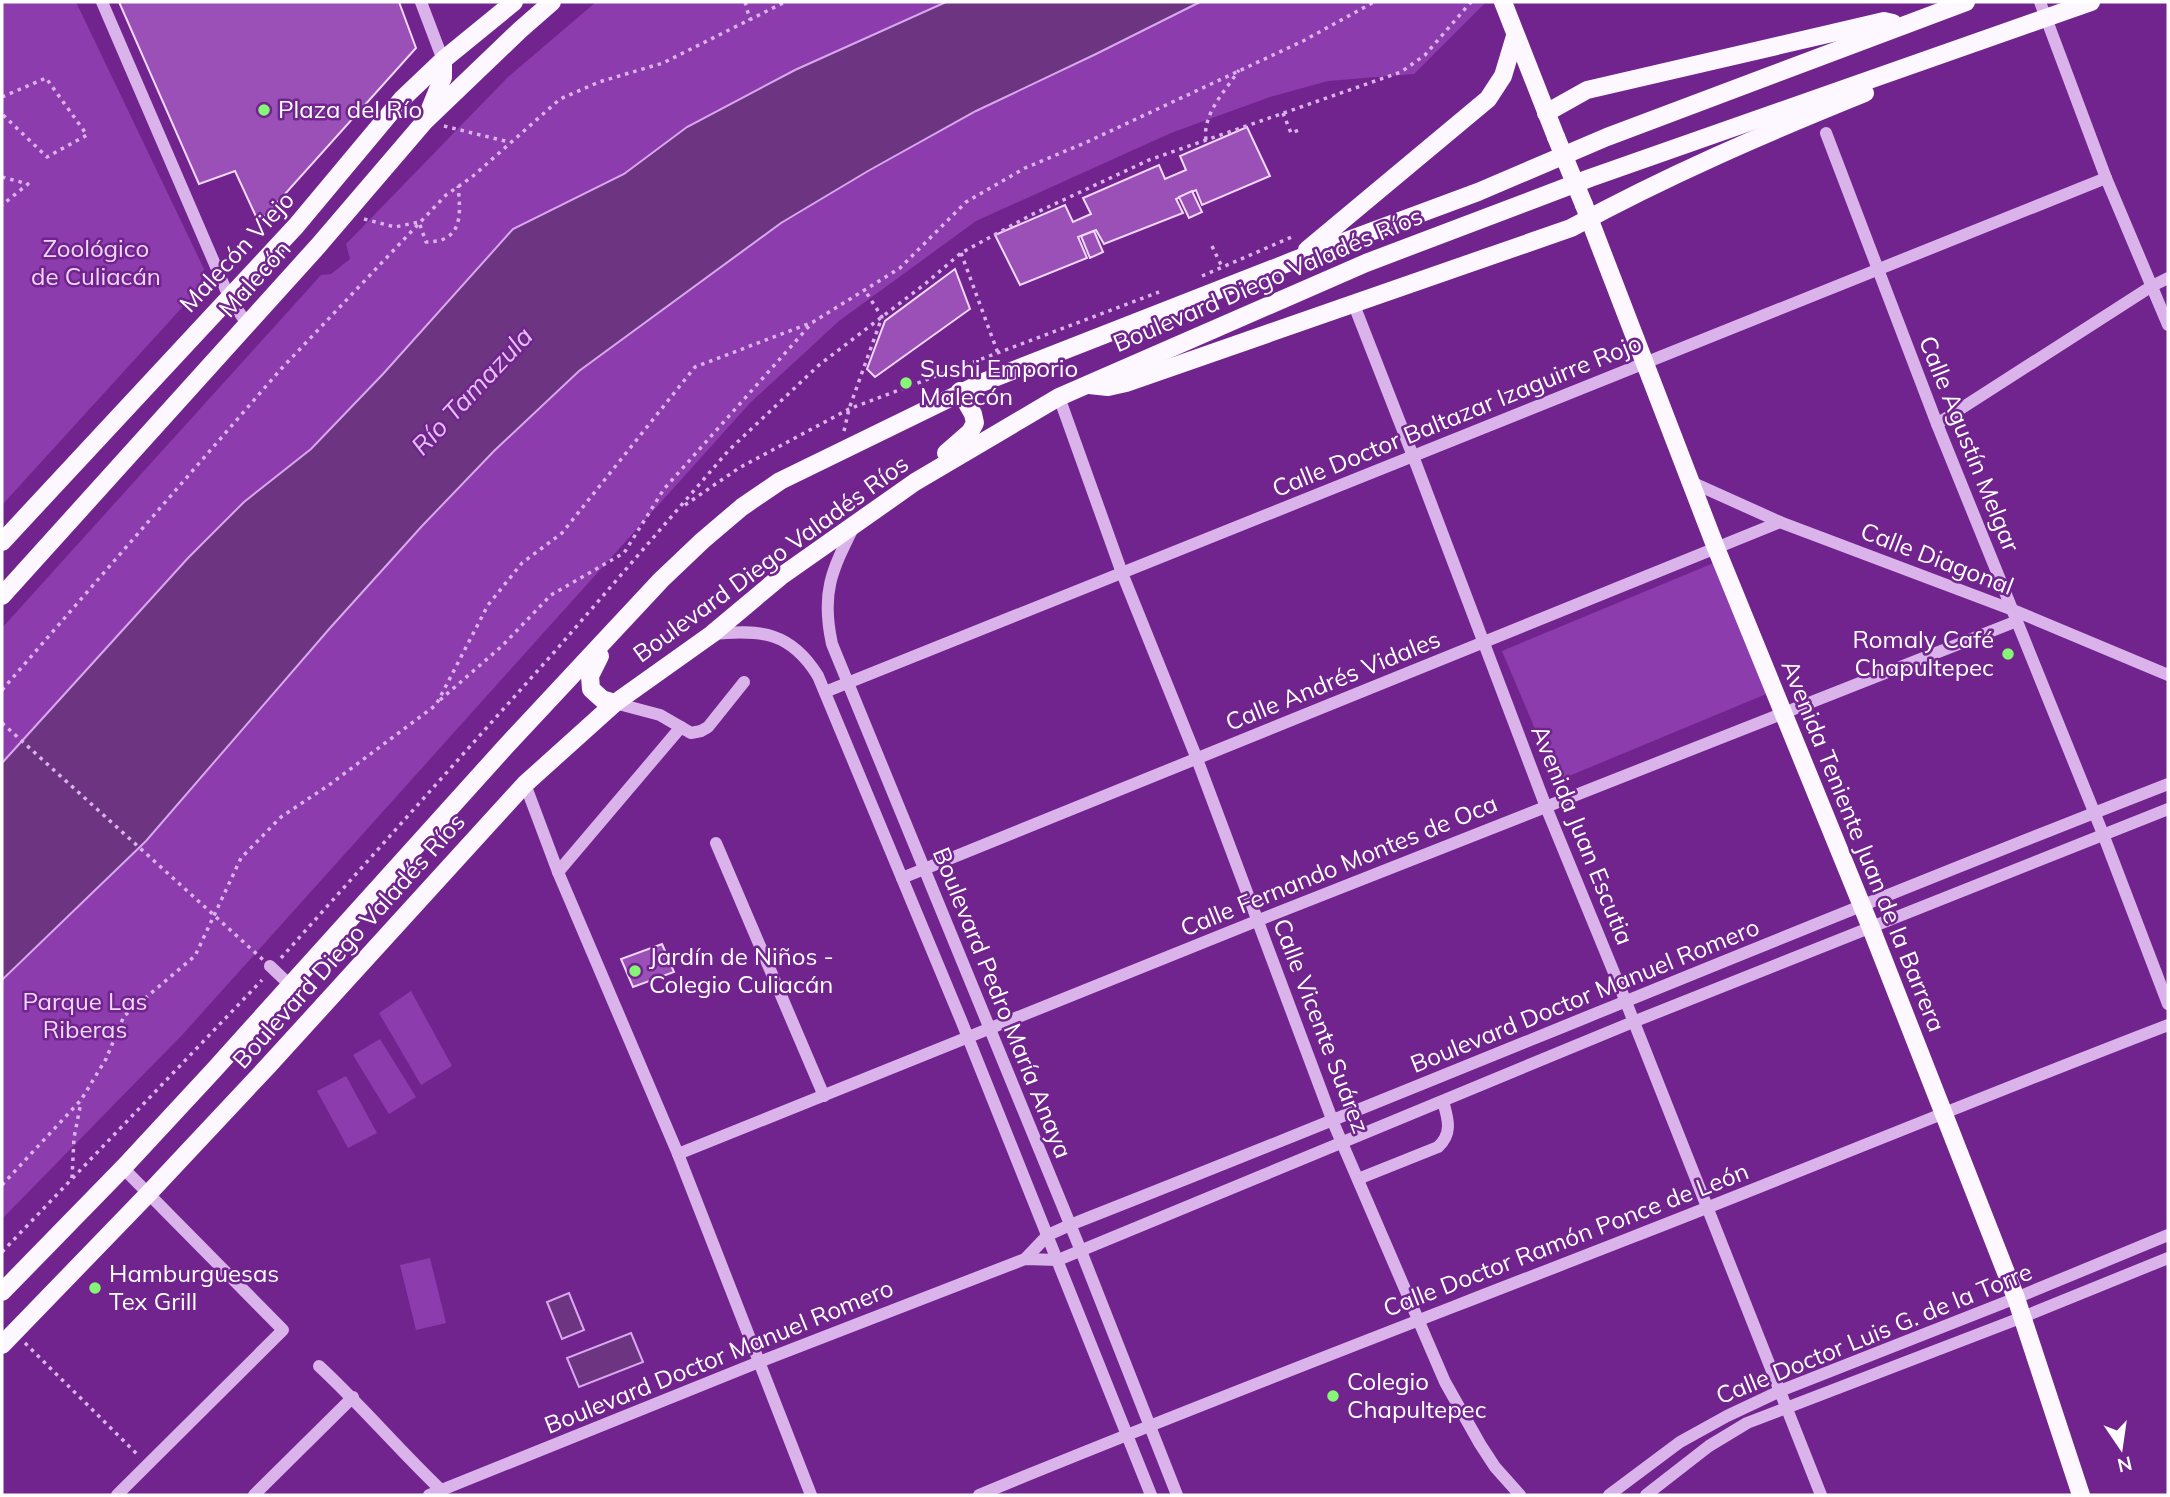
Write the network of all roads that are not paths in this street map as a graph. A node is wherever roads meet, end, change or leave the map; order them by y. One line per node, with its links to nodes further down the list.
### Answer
1 (102, 2): 22 (street)
2 (421, 2): 12 (street)
3 (514, 2): 12 (main road, Malecón Viejo)
4 (552, 2): 14 (main road, Malecón)
5 (1503, 2): 10 (main road, Avenida Teniente Juan de la Barrera)
6 (1966, 2): 9 (main road, Boulevard Diego Valadés Ríos)
7 (2091, 2): 8 (main road, Boulevard Diego Valadés Ríos)
8 (2043, 10): 11 (main road, Boulevard Diego Valadés Ríos); 16 (street)
9 (1903, 25): 13 (main road); 18 (main road, Boulevard Diego Valadés Ríos)
10 (1514, 33): 13 (main road, Avenida Teniente Juan de la Barrera); 18 (main road)
11 (1934, 57): 17 (main road); 27 (main road, Boulevard Diego Valadés Ríos)
12 (443, 60): 14 (main road); 22 (main road, Malecón Viejo)
13 (1546, 113): 17 (main road, Avenida Teniente Juan de la Barrera, bridge)
14 (425, 121): 24 (main road, Malecón)
15 (1826, 133): 19 (street, Calle Agustín Melgar)
16 (2106, 178): 19 (street, Calle Doctor Baltazar Izaguirre Rojo); 21 (street)
17 (1586, 212): 23 (main road); 26 (main road, Avenida Teniente Juan de la Barrera)
18 (1296, 260): 28 (main road, Boulevard Diego Valadés Ríos)
19 (1879, 269): 26 (street, Calle Doctor Baltazar Izaguirre Rojo); 30 (street, Calle Agustín Melgar)
20 (2168, 278): 21 (street)
21 (2152, 286): 25 (street); 30 (street)
22 (229, 297): 24 (street); 36 (main road, Malecón Viejo)
23 (1354, 305): 27 (main road); 31 (street, Avenida Juan Escutia)
24 (247, 324): 39 (main road, Malecón)
25 (2168, 325)
26 (1645, 363): 31 (street, Calle Doctor Baltazar Izaguirre Rojo); 33 (main road, Avenida Teniente Juan de la Barrera)
27 (1086, 385): 29 (main road, Boulevard Diego Valadés Ríos)
28 (960, 391): 32 (main road); 41 (main road, Boulevard Diego Valadés Ríos)
29 (1059, 397): 32 (main road, Boulevard Diego Valadés Ríos); 38 (street, Calle Vicente Suárez)
30 (1937, 424): 40 (street, Calle Agustín Melgar)
31 (1413, 456): 38 (street, Calle Doctor Baltazar Izaguirre Rojo); 43 (street, Avenida Juan Escutia)
32 (915, 482): 35 (main road, Boulevard Diego Valadés Ríos)
33 (1691, 482): 34 (street, Calle Diagonal); 37 (main road, Avenida Teniente Juan de la Barrera)
34 (1780, 523): 37 (street, Calle Andrés Vidales); 40 (street, Calle Diagonal)
35 (854, 524): 42 (main road, Boulevard Diego Valadés Ríos); 46 (street, Boulevard Pedro María Anaya)
36 (2, 542)
37 (1716, 548): 43 (street, Calle Andrés Vidales); 49 (main road, Avenida Teniente Juan de la Barrera)
38 (1122, 573): 46 (street, Calle Doctor Baltazar Izaguirre Rojo); 51 (street, Calle Vicente Suárez)
39 (2, 596)
40 (2015, 615): 44 (street, Calle Diagonal); 49 (street, Calle Fernando Montes de Oca); 56 (street, Calle Agustín Melgar)
41 (612, 635): 48 (main road); 66 (main road, Boulevard Diego Valadés Ríos)
42 (712, 635): 47 (street, Boulevard Pedro María Anaya); 48 (main road, Boulevard Diego Valadés Ríos)
43 (1485, 642): 51 (street, Calle Andrés Vidales); 54 (street, Avenida Juan Escutia)
44 (2168, 675)
45 (744, 682): 50 (street)
46 (848, 683): 47 (street, Calle Doctor Baltazar Izaguirre Rojo); 59 (street, Boulevard Pedro María Anaya)
47 (825, 692): 61 (street, Boulevard Pedro María Anaya)
48 (615, 703): 50 (street); 52 (main road, Boulevard Diego Valadés Ríos)
49 (1784, 713): 54 (street, Calle Fernando Montes de Oca); 62 (main road, Avenida Teniente Juan de la Barrera)
50 (681, 727): 60 (street)
51 (1197, 758): 59 (street, Calle Andrés Vidales); 63 (street, Calle Vicente Suárez)
52 (525, 784): 60 (street); 81 (main road, Boulevard Diego Valadés Ríos)
53 (2168, 784): 56 (street, Boulevard Doctor Manuel Romero)
54 (1546, 807): 63 (street, Calle Fernando Montes de Oca); 67 (street, Avenida Juan Escutia)
55 (2168, 809): 57 (street, Boulevard Doctor Manuel Romero)
56 (2093, 813): 57 (street, Calle Agustín Melgar); 62 (street, Boulevard Doctor Manuel Romero)
57 (2103, 834): 64 (street, Boulevard Doctor Manuel Romero); 68 (street, Calle Agustín Melgar)
58 (716, 843): 73 (street)
59 (924, 869): 61 (street, Calle Andrés Vidales); 71 (street, Boulevard Pedro María Anaya)
60 (558, 872): 78 (street)
61 (902, 878): 72 (street, Boulevard Pedro María Anaya)
62 (1861, 906): 64 (main road, Avenida Teniente Juan de la Barrera); 67 (street, Boulevard Doctor Manuel Romero)
63 (1259, 920): 71 (street, Calle Fernando Montes de Oca); 76 (street, Calle Vicente Suárez)
64 (1871, 928): 69 (street, Boulevard Doctor Manuel Romero); 75 (main road, Avenida Teniente Juan de la Barrera)
65 (270, 966): 66 (street)
66 (291, 986): 79 (main road, Boulevard Diego Valadés Ríos)
67 (1626, 1002): 69 (street, Avenida Juan Escutia); 76 (street, Boulevard Doctor Manuel Romero)
68 (2168, 1004)
69 (1633, 1022): 74 (street, Boulevard Doctor Manuel Romero); 82 (street, Avenida Juan Escutia)
70 (2168, 1025): 75 (street, Calle Doctor Ramón Ponce de León)
71 (989, 1029): 72 (street, Calle Fernando Montes de Oca); 83 (street, Boulevard Pedro María Anaya)
72 (968, 1038): 73 (street, Calle Fernando Montes de Oca); 84 (street, Boulevard Pedro María Anaya)
73 (824, 1096): 78 (street, Calle Fernando Montes de Oca)
74 (1443, 1101): 77 (street, Boulevard Doctor Manuel Romero); 80 (street)
75 (1943, 1112): 82 (street, Calle Doctor Ramón Ponce de León); 91 (main road, Avenida Teniente Juan de la Barrera)
76 (1333, 1122): 77 (street, Calle Vicente Suárez); 83 (street, Boulevard Doctor Manuel Romero)
77 (1343, 1143): 80 (street, Calle Vicente Suárez); 86 (street, Boulevard Doctor Manuel Romero)
78 (678, 1154): 95 (street)
79 (122, 1168): 81 (street); 90 (main road, Boulevard Diego Valadés Ríos)
80 (1358, 1179): 93 (street, Calle Vicente Suárez)
81 (149, 1193): 94 (main road, Boulevard Diego Valadés Ríos); 103 (street)
82 (1706, 1208): 93 (street, Calle Doctor Ramón Ponce de León); 97 (street, Avenida Juan Escutia)
83 (1070, 1225): 84 (street, Boulevard Doctor Manuel Romero); 86 (street, Boulevard Pedro María Anaya)
84 (1048, 1235): 88 (street, Boulevard Doctor Manuel Romero); 89 (street, Boulevard Pedro María Anaya)
85 (2168, 1235): 91 (street, Calle Doctor Luis G. de la Torre)
86 (1081, 1251): 89 (street, Boulevard Doctor Manuel Romero); 100 (street, Boulevard Pedro María Anaya)
87 (2168, 1258): 92 (street, Calle Doctor Luis G. de la Torre)
88 (1025, 1259): 89 (street, Boulevard Doctor Manuel Romero); 95 (street, Boulevard Doctor Manuel Romero)
89 (1058, 1261): 101 (street, Boulevard Pedro María Anaya)
90 (2, 1292)
91 (2016, 1298): 92 (main road, Avenida Teniente Juan de la Barrera); 97 (street, Calle Doctor Luis G. de la Torre)
92 (2023, 1317): 99 (street, Calle Doctor Luis G. de la Torre); 113 (main road, Avenida Teniente Juan de la Barrera)
93 (1418, 1321): 100 (street, Calle Doctor Ramón Ponce de León); 109 (street, Calle Vicente Suárez)
94 (8, 1338)
95 (759, 1362): 102 (street, Boulevard Doctor Manuel Romero); 105 (street)
96 (319, 1366): 98 (street)
97 (1780, 1391): 99 (street, Avenida Juan Escutia); 110 (street, Calle Doctor Luis G. de la Torre)
98 (353, 1397): 102 (street); 104 (street)
99 (1785, 1408): 111 (street, Calle Doctor Luis G. de la Torre); 112 (street, Avenida Juan Escutia)
100 (1150, 1425): 101 (street, Calle Doctor Ramón Ponce de León); 108 (street, Boulevard Pedro María Anaya)
101 (1127, 1434): 106 (street, Calle Doctor Ramón Ponce de León); 107 (street, Boulevard Pedro María Anaya)
102 (435, 1493)
103 (117, 1495)
104 (254, 1495)
105 (811, 1495)
106 (979, 1495)
107 (1151, 1495)
108 (1177, 1495)
109 (1520, 1495)
110 (1609, 1495)
111 (1646, 1495)
112 (1821, 1495)
113 (2081, 1495)

